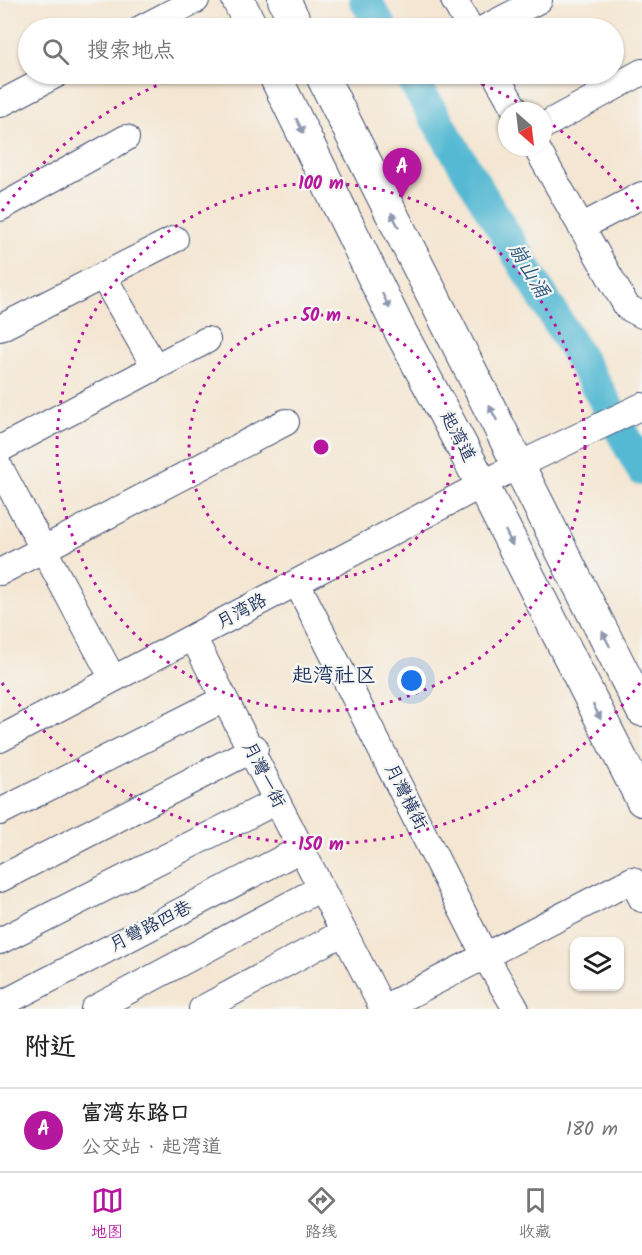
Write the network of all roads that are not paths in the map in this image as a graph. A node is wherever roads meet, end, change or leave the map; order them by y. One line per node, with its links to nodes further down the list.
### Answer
1 (196, 0): 6 (street)
2 (238, 0): 7 (main road)
3 (284, 0): 8 (main road)
4 (454, 0): 9 (street)
5 (539, 0): 10 (street)
6 (161, 18)
7 (247, 18)
8 (293, 18)
9 (464, 18)
10 (504, 18)
11 (642, 72): 12 (street)
12 (624, 82)
13 (38, 84): 19 (street)
14 (279, 84): 37 (main road, 起湾道, one-way to 37)
15 (326, 84): 35 (main road, one-way to 15)
16 (501, 84): 18 (street)
17 (620, 84): 20 (street)
18 (511, 102)
19 (0, 104)
20 (552, 121)
21 (126, 138): 24 (street)
22 (541, 156): 25 (street)
23 (642, 195): 25 (street)
24 (0, 208)
25 (581, 227): 28 (street)
26 (175, 239): 27 (street)
27 (103, 276): 29 (street); 31 (street)
28 (642, 315)
29 (0, 328)
30 (207, 340): 31 (street)
31 (155, 367): 34 (street)
32 (642, 406): 35 (street, 月湾路)
33 (286, 422): 38 (street)
34 (0, 449)
35 (519, 465): 37 (street, 月湾路); 44 (main road, one-way to 35)
36 (0, 468): 38 (street)
37 (483, 486): 40 (street, 月湾路); 47 (main road, 起湾道, one-way to 47)
38 (44, 550): 39 (street); 42 (street)
39 (0, 573)
40 (297, 583): 41 (street, 月湾路); 56 (street, 月灣橫街)
41 (193, 637): 42 (street, 月湾路); 46 (street, 月灣一街)
42 (113, 680): 45 (street, 月湾路)
43 (222, 700): 49 (street)
44 (642, 710)
45 (0, 738)
46 (253, 749): 48 (street, 月灣一街); 51 (street)
47 (642, 800)
48 (277, 801): 50 (street, 月灣一街); 55 (street)
49 (0, 812)
50 (301, 849): 52 (street, 月灣一街); 57 (street, 月彎路四巷)
51 (0, 879)
52 (321, 888): 54 (street, 月灣一街); 58 (street)
53 (637, 889): 56 (street)
54 (344, 932): 59 (street); 60 (street, 月灣一街)
55 (0, 941)
56 (485, 956): 60 (street); 61 (street, 月灣橫街)
57 (0, 1005)
58 (94, 1009)
59 (202, 1009)
60 (382, 1009)
61 (516, 1009)

